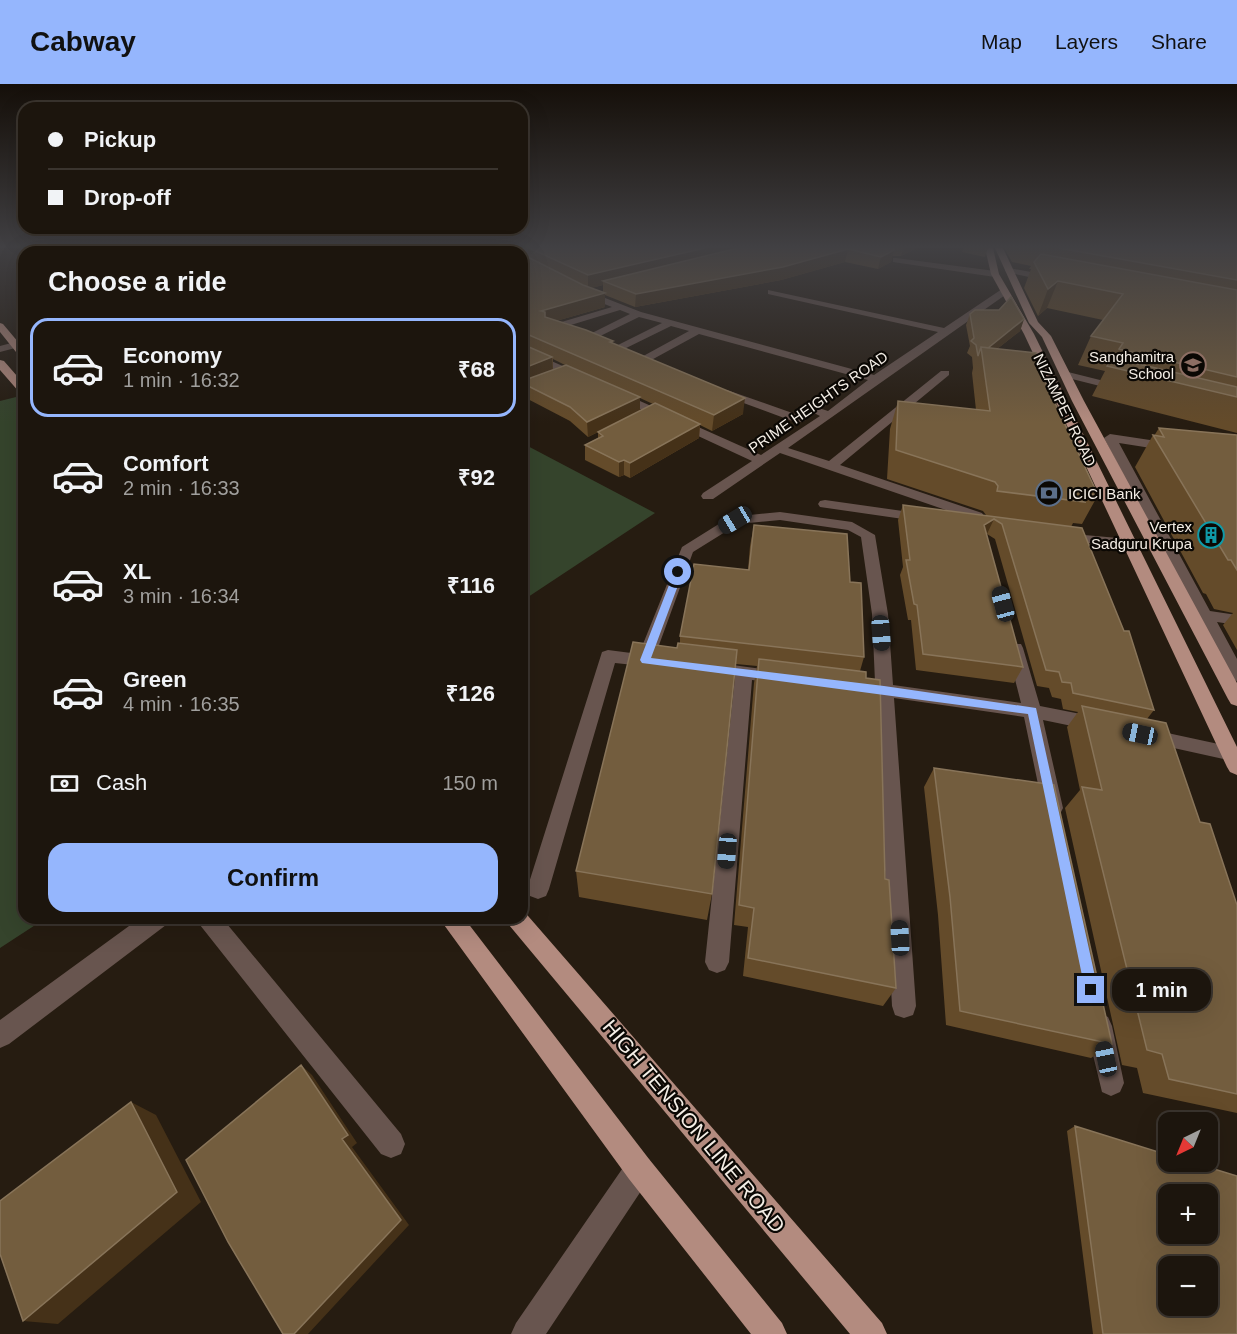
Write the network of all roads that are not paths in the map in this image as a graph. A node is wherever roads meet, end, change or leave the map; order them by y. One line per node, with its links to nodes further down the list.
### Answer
1 (835, 306): 10 (street)
2 (982, 306): 10 (street, PRIME HEIGHTS ROAD)
3 (1014, 306): 38 (main road, NIZAMPET ROAD)
4 (1026, 306): 20 (main road, NIZAMPET ROAD)
5 (620, 307): 6 (street); 6 (street)
6 (638, 314): 7 (street)
7 (670, 323): 9 (street); 14 (street)
8 (0, 326): 11 (main road)
9 (698, 330): 16 (street); 22 (street)
10 (944, 331): 22 (street, PRIME HEIGHTS ROAD)
11 (15, 345): 12 (street); 13 (main road)
12 (0, 349)
13 (18, 349)
14 (616, 350)
15 (528, 354): 18 (street)
16 (640, 362)
17 (0, 363): 24 (main road)
18 (567, 372): 21 (street); 23 (street)
19 (945, 373): 34 (street)
20 (1064, 374): 26 (street); 39 (main road, NIZAMPET ROAD)
21 (549, 379)
22 (876, 379): 29 (street, PRIME HEIGHTS ROAD)
23 (588, 381)
24 (18, 384)
25 (714, 389): 29 (street)
26 (1128, 390)
27 (610, 391): 28 (street)
28 (654, 411): 30 (street); 33 (street)
29 (829, 415): 31 (street, PRIME HEIGHTS ROAD)
30 (635, 421)
31 (780, 448): 33 (street, PRIME HEIGHTS ROAD); 34 (street)
32 (1179, 449): 39 (street)
33 (761, 460): 35 (street, PRIME HEIGHTS ROAD)
34 (831, 466): 36 (street)
35 (708, 496)
36 (825, 504)
37 (1045, 534): 38 (street)
38 (1129, 543): 54 (main road, NIZAMPET ROAD)
39 (1199, 614): 40 (street); 46 (street); 50 (main road, NIZAMPET ROAD)
40 (1237, 620)
41 (1010, 631): 51 (street)
42 (645, 660): 43 (street); 49 (street); 56 (street)
43 (667, 663)
44 (689, 666): 45 (street)
45 (744, 672): 47 (street); 61 (street)
46 (1237, 675)
47 (791, 678)
48 (838, 684): 49 (street)
49 (884, 690): 51 (street); 63 (street)
50 (1237, 699)
51 (1032, 711): 52 (street); 55 (street)
52 (1108, 727)
53 (1130, 732): 54 (street)
54 (1235, 758)
55 (1057, 827)
56 (538, 889)
57 (150, 924): 64 (street)
58 (212, 924): 66 (street)
59 (455, 924): 67 (main road)
60 (522, 924): 70 (main road, HIGH TENSION LINE ROAD)
61 (717, 962)
62 (1094, 1001): 65 (street)
63 (904, 1006)
64 (0, 1035)
65 (1111, 1083)
66 (391, 1144)
67 (639, 1169): 68 (street); 69 (main road)
68 (527, 1334)
69 (771, 1334)
70 (872, 1334)

